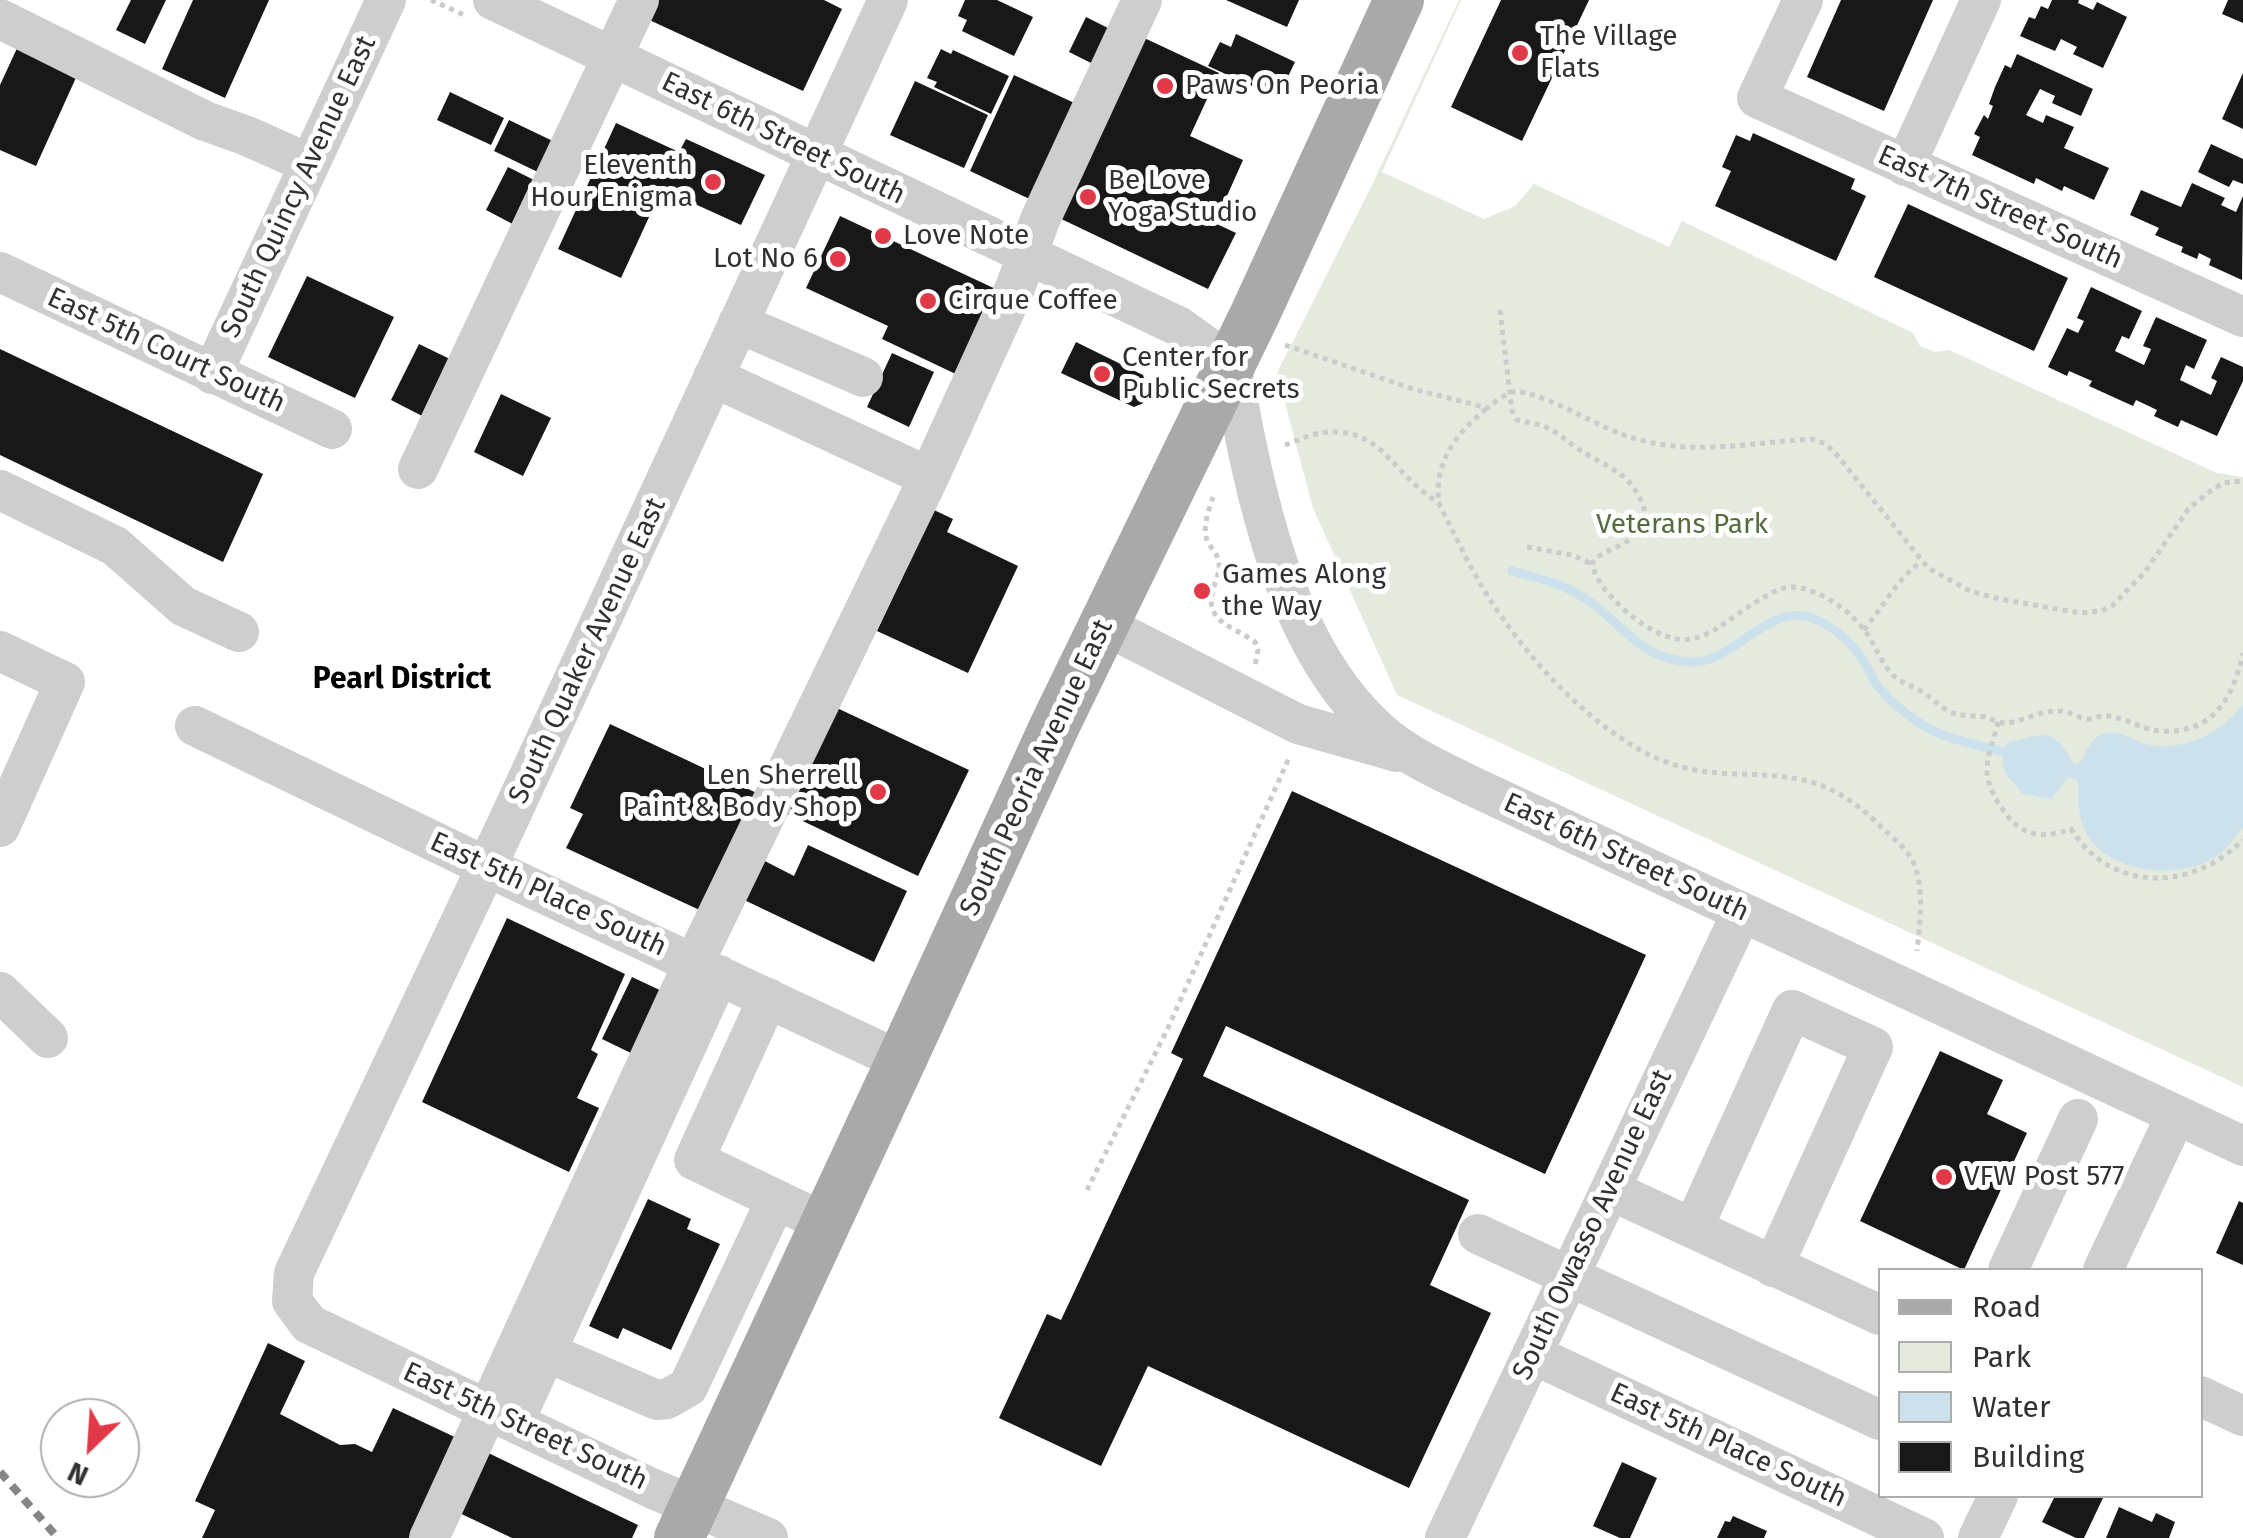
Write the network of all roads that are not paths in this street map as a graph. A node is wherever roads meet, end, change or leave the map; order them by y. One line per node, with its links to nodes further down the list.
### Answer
1 (386, 0): 12 (street, South Quincy Avenue East)
2 (493, 0): 10 (street, East 6th Street South)
3 (639, 0): 10 (street)
4 (888, 0): 11 (street, South Quaker Avenue East)
5 (1142, 0): 14 (street)
6 (1399, 0): 18 (main road, South Peoria Avenue East)
7 (1803, 0): 13 (street, East 7th Street South)
8 (1981, 0): 13 (street)
9 (0, 19): 12 (street)
10 (613, 57): 11 (street, East 6th Street South); 23 (street)
11 (815, 154): 14 (street, East 6th Street South); 17 (street, South Quaker Avenue East)
12 (310, 164): 19 (street, South Quincy Avenue East)
13 (1906, 166): 16 (street, East 7th Street South)
14 (1027, 255): 18 (street, East 6th Street South); 24 (street)
15 (0, 272): 19 (street, East 5th Court South)
16 (2243, 317)
17 (738, 323): 20 (street); 21 (street, South Quaker Avenue East)
18 (1230, 364): 26 (main road, South Peoria Avenue East); 30 (street, East 6th Street South)
19 (212, 374): 22 (street, East 5th Court South)
20 (862, 376)
21 (713, 378): 24 (street); 32 (street, South Quaker Avenue East)
22 (332, 429)
23 (418, 470)
24 (929, 478): 34 (street)
25 (0, 490): 27 (street)
26 (1104, 625): 30 (street); 38 (main road, South Peoria Avenue East)
27 (238, 632)
28 (0, 651): 31 (street)
29 (195, 726): 32 (street, East 5th Place South)
30 (1411, 755): 33 (street, East 6th Street South)
31 (0, 827)
32 (487, 867): 34 (street, East 5th Place South); 51 (street, South Quaker Avenue East)
33 (1742, 912): 39 (street, East 6th Street South); 42 (street, South Owasso Avenue East)
34 (707, 969): 36 (street, East 5th Place South); 53 (street); 58 (street)
35 (0, 992): 37 (street)
36 (768, 998): 38 (street, East 5th Place South); 43 (street)
37 (48, 1038)
38 (901, 1062): 44 (main road, South Peoria Avenue East)
39 (2176, 1114): 41 (street, East 6th Street South); 49 (street)
40 (2078, 1119): 48 (street)
41 (2243, 1146)
42 (1610, 1190): 45 (street); 50 (street, South Owasso Avenue East)
43 (776, 1200): 44 (street); 55 (street)
44 (825, 1223): 57 (main road, South Peoria Avenue East)
45 (1694, 1228): 47 (street); 47 (street)
46 (1478, 1234): 50 (street)
47 (1773, 1266): 52 (street)
48 (2009, 1268)
49 (2104, 1268)
50 (1569, 1276): 54 (street, South Owasso Avenue East); 60 (street)
51 (292, 1302): 58 (street, East 5th Street South)
52 (1878, 1314)
53 (546, 1352): 55 (street); 58 (street)
54 (1532, 1354): 65 (street, South Owasso Avenue East); 66 (street, East 5th Place South)
55 (688, 1387): 57 (street)
56 (2203, 1397): 59 (street)
57 (738, 1410): 62 (main road, South Peoria Avenue East)
58 (501, 1416): 62 (street, East 5th Street South); 63 (street)
59 (2243, 1416)
60 (1878, 1419)
61 (1997, 1498): 67 (street)
62 (686, 1522): 64 (street, East 5th Street South)
63 (429, 1538)
64 (768, 1538)
65 (1445, 1538)
66 (1924, 1538)
67 (1978, 1538)

